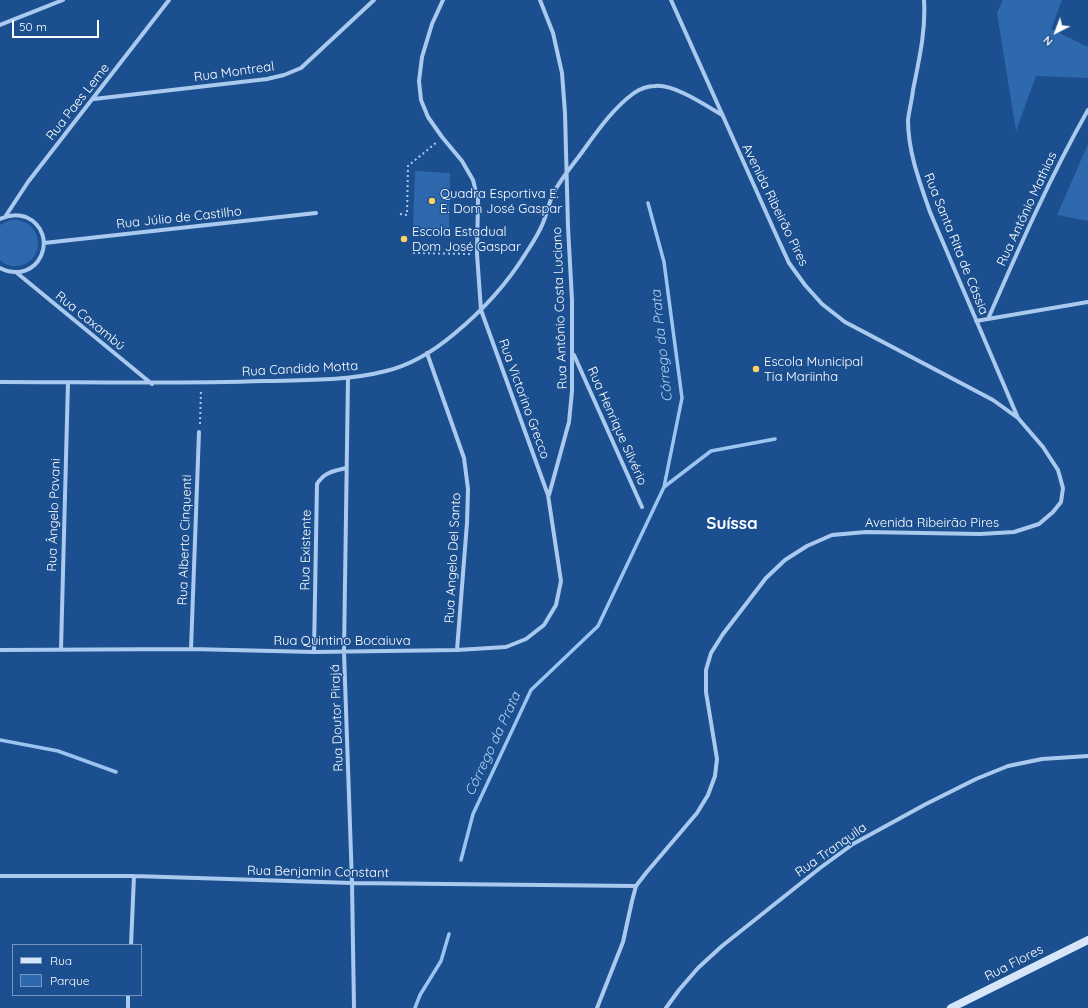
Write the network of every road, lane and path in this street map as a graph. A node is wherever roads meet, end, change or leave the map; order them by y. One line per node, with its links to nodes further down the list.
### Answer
1 (63, 0): 8 (street)
2 (169, 0): 9 (street, Rua Paes Leme)
3 (374, 0): 9 (street, Rua Montreal)
4 (443, 0): 12 (street, Rua Victorino Grecco)
5 (540, 0): 13 (street, Rua Antônio Costa Luciano)
6 (671, 0): 11 (street, Avenida Ribeirão Pires)
7 (924, 0): 26 (street, Rua Santa Rita de Cássia)
8 (0, 25)
9 (94, 99): 16 (street, Rua Paes Leme)
10 (1088, 110): 25 (street, Rua Antônio Mathias)
11 (722, 115): 13 (street, Rua Candido Motta); 34 (street, Avenida Ribeirão Pires)
12 (442, 137): 15 (path); 20 (street, Rua Victorino Grecco)
13 (566, 173): 24 (street, Rua Candido Motta); 28 (street, Rua Antônio Costa Luciano)
14 (316, 213): 18 (street, Rua Júlio de Castilho)
15 (400, 214)
16 (5, 217): 17 (street); 18 (street)
17 (0, 220)
18 (44, 242): 22 (street)
19 (413, 253): 20 (path)
20 (477, 254): 24 (street, Rua Victorino Grecco)
21 (0, 268): 22 (street)
22 (17, 273): 32 (street, Rua Caxambú)
23 (1088, 302): 25 (street)
24 (481, 310): 27 (street, Rua Candido Motta); 37 (street, Rua Victorino Grecco)
25 (988, 319): 26 (street)
26 (976, 321): 34 (street, Rua Santa Rita de Cássia)
27 (427, 353): 29 (street, Rua Candido Motta); 42 (street, Rua Angelo Del Santo)
28 (572, 353): 37 (street, Rua Antônio Costa Luciano); 38 (street, Rua Henrique Silvério)
29 (348, 378): 33 (street, Rua Candido Motta); 36 (street, Rua Doutor Pirajá)
30 (0, 382): 31 (street, Rua Candido Motta)
31 (68, 382): 32 (street, Rua Candido Motta); 39 (street, Rua Ângelo Pavani)
32 (152, 384): 33 (street, Rua Candido Motta)
33 (201, 384): 35 (path)
34 (1018, 418): 49 (street, Avenida Ribeirão Pires)
35 (199, 432): 40 (street, Rua Alberto Cinquenti)
36 (346, 468): 43 (street, Rua Existente); 44 (street, Rua Doutor Pirajá)
37 (548, 495): 42 (street, Rua Quintino Bocaiuva)
38 (642, 507)
39 (61, 649): 40 (street, Rua Quintino Bocaiuva); 41 (street, Rua Quintino Bocaiuva)
40 (191, 649): 43 (street, Rua Quintino Bocaiuva)
41 (0, 650)
42 (457, 650): 44 (street, Rua Quintino Bocaiuva)
43 (314, 652): 44 (street, Rua Quintino Bocaiuva)
44 (344, 652): 48 (street, Rua Doutor Pirajá)
45 (1088, 756): 56 (street, Rua Tranquila)
46 (0, 876): 47 (street, Rua Benjamin Constant)
47 (134, 876): 48 (street, Rua Benjamin Constant); 51 (street)
48 (352, 883): 49 (street, Rua Benjamin Constant); 54 (street, Rua Doutor Pirajá)
49 (636, 886): 55 (street, Avenida Ribeirão Pires)
50 (1088, 940): 57 (street, Rua Flores)
51 (131, 944)
52 (128, 996): 53 (street)
53 (128, 1008)
54 (354, 1008)
55 (597, 1008)
56 (666, 1008)
57 (951, 1008)

